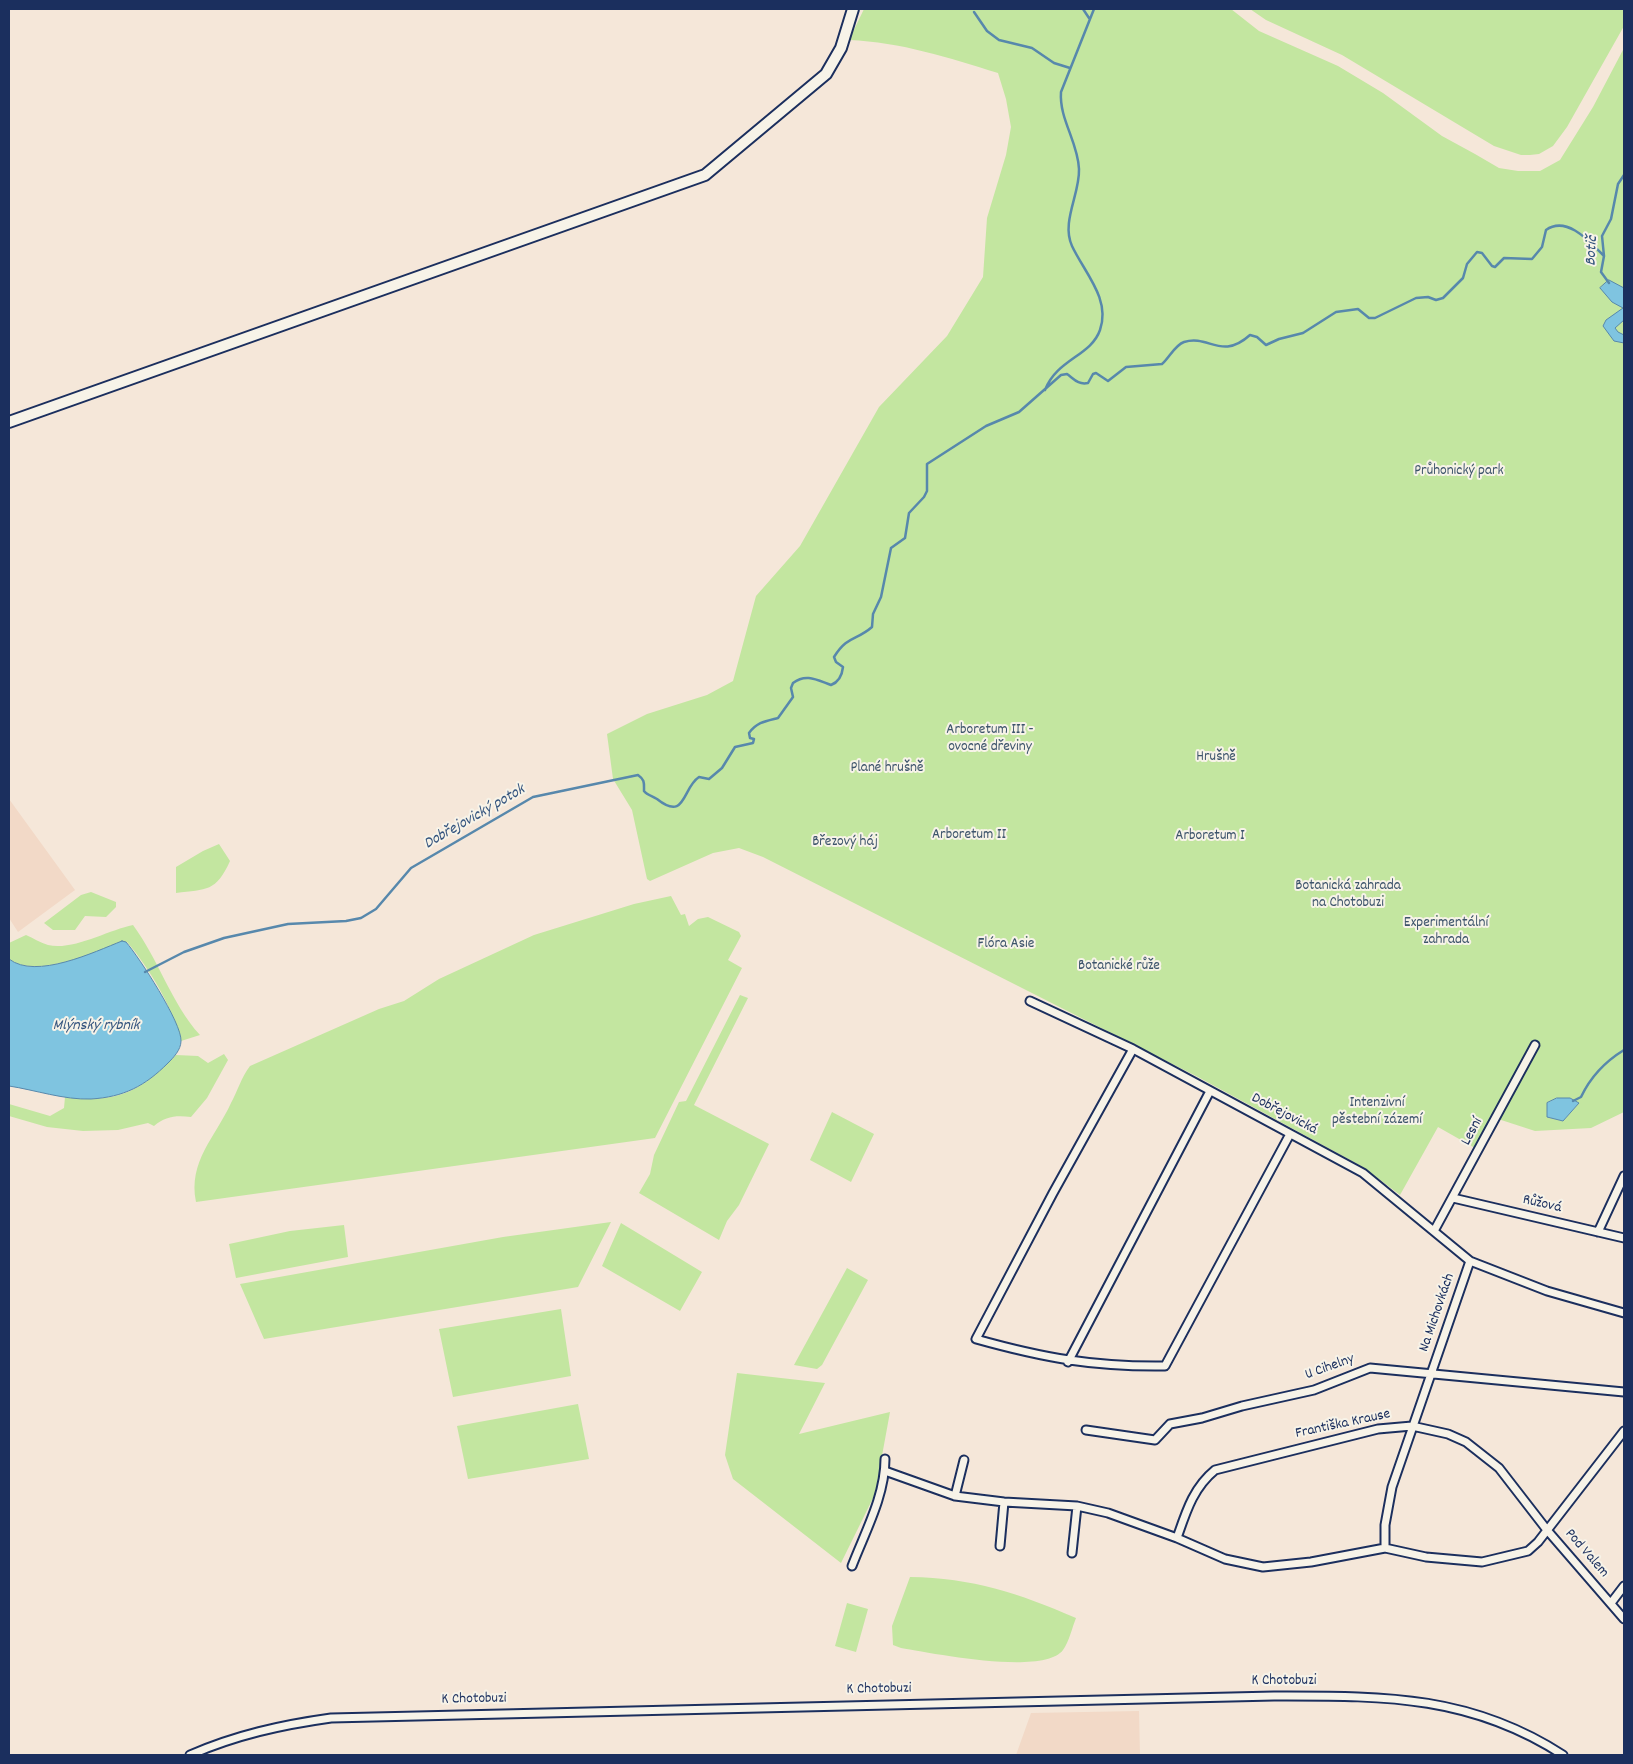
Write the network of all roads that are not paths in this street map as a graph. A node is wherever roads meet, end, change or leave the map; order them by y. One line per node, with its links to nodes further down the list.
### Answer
1 (853, 9): 2 (street)
2 (9, 422)
3 (1030, 1001): 5 (street, Dobřejovická)
4 (1535, 1045): 9 (street, Lesní)
5 (1133, 1050): 6 (street, Dobřejovická); 15 (street)
6 (1210, 1091): 7 (street, Dobřejovická); 15 (street)
7 (1290, 1134): 10 (street, Dobřejovická); 15 (street)
8 (1624, 1176): 11 (street)
9 (1453, 1198): 10 (street, Lesní); 11 (street, Růžová)
10 (1434, 1231): 13 (street, Dobřejovická)
11 (1598, 1232): 12 (street, Růžová)
12 (1624, 1238)
13 (1470, 1262): 14 (street, Dobřejovická); 16 (street, Na Michovkách)
14 (1624, 1312)
15 (1068, 1362)
16 (1432, 1373): 17 (street, U Cihelny); 18 (street, Na Michovkách); 19 (street, U Cihelny)
17 (1624, 1392)
18 (1412, 1426): 27 (street, Františka Krause); 28 (street, Františka Krause); 30 (street, Na Michovkách)
19 (1086, 1430)
20 (1624, 1430): 27 (street)
21 (885, 1459): 23 (street)
22 (964, 1460): 24 (street)
23 (885, 1471): 24 (street); 32 (street)
24 (955, 1496): 25 (street)
25 (1004, 1502): 26 (street); 29 (street)
26 (1077, 1506): 28 (street); 31 (street)
27 (1547, 1530): 30 (street); 34 (street, Pod Valem)
28 (1177, 1538): 30 (street)
29 (1000, 1546)
30 (1386, 1548)
31 (1072, 1553)
32 (852, 1566)
33 (1624, 1586): 34 (street)
34 (1611, 1603): 35 (street, Pod Valem)
35 (1624, 1619)
36 (190, 1755): 37 (street, K Chotobuzi)
37 (1563, 1755)

